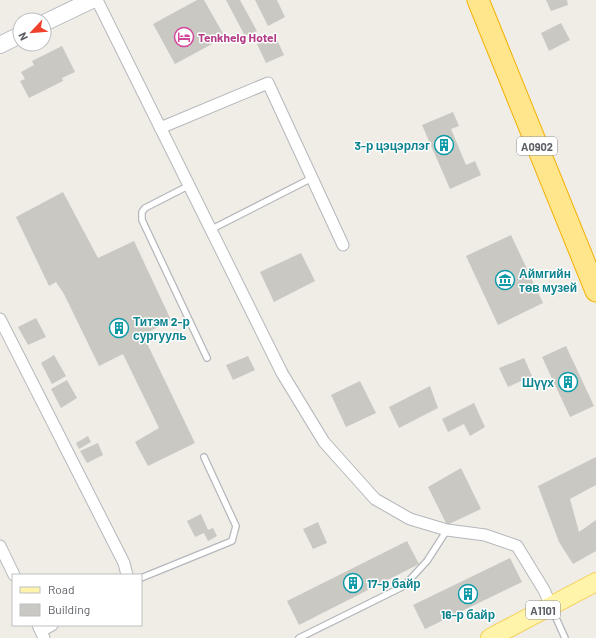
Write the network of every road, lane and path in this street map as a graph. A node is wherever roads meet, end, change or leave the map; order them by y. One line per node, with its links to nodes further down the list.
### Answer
1 (92, 0): 4 (main road)
2 (97, 0): 7 (street)
3 (478, 0): 12 (highway, A0902)
4 (52, 19)
5 (12, 39): 6 (main road)
6 (0, 45)
7 (160, 128): 8 (street); 9 (street)
8 (312, 178): 10 (lane); 11 (street)
9 (188, 186): 10 (street); 14 (lane)
10 (210, 230): 16 (street)
11 (343, 245)
12 (596, 292)
13 (0, 319): 19 (street)
14 (206, 358)
15 (204, 457): 20 (lane)
16 (447, 530): 22 (street); 25 (lane)
17 (0, 546): 18 (street)
18 (14, 574)
19 (127, 574)
20 (142, 578)
21 (596, 582): 22 (main road, A1101)
22 (551, 606): 26 (main road, A1101); 27 (lane)
23 (50, 626): 24 (street)
24 (41, 631)
25 (299, 638)
26 (490, 638)
27 (565, 638)

